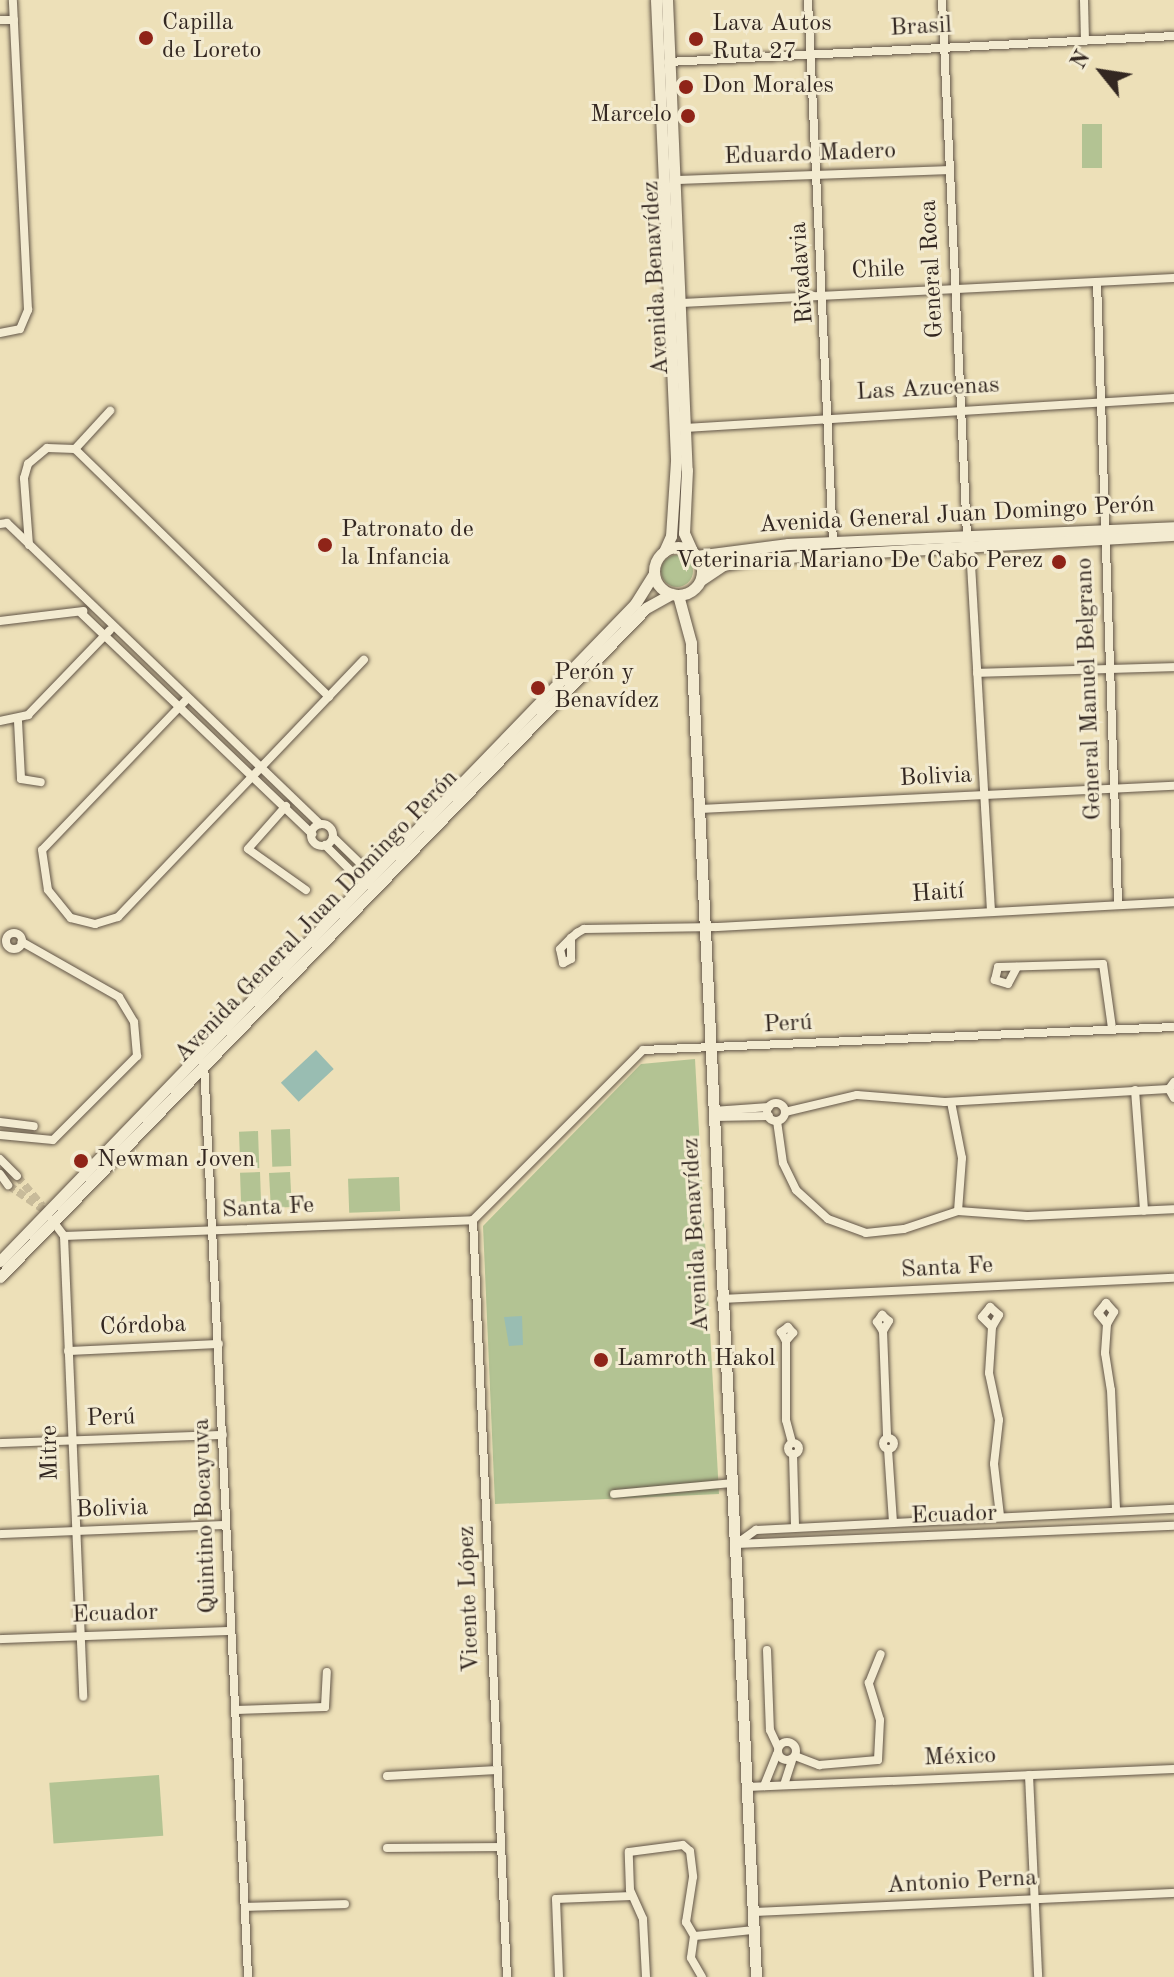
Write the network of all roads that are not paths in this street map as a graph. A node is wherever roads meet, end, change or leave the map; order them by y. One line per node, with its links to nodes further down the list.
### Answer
1 (13, 0): 8 (street)
2 (656, 0): 13 (main road, Avenida Benavídez)
3 (667, 0): 13 (main road, Avenida Benavídez)
4 (808, 0): 12 (street, Rivadavia)
5 (942, 0): 11 (street, General Roca)
6 (1084, 0): 10 (street)
7 (0, 20): 8 (street)
8 (14, 20): 22 (street)
9 (1174, 36): 10 (street, Brasil)
10 (1085, 41): 11 (street, Brasil)
11 (944, 47): 12 (street, Brasil); 14 (street, General Roca)
12 (812, 55): 13 (street, Brasil); 15 (street, Rivadavia)
13 (664, 62): 16 (main road, Avenida Benavídez); 38 (main road, Avenida Benavídez)
14 (947, 170): 15 (street, Eduardo Madero); 19 (street, General Roca)
15 (817, 175): 16 (street, Eduardo Madero); 20 (street, Rivadavia)
16 (675, 180): 21 (main road, Avenida Benavídez)
17 (1174, 278): 18 (street, Chile)
18 (1097, 282): 19 (street, Chile); 24 (street, General Manuel Belgrano)
19 (953, 288): 20 (street, Chile); 25 (street, General Roca)
20 (824, 294): 21 (street, Chile); 27 (street, Rivadavia)
21 (681, 303): 28 (main road, Avenida Benavídez)
22 (0, 333)
23 (1174, 398): 24 (street, Las Azucenas)
24 (1102, 402): 25 (street, Las Azucenas); 33 (street, General Manuel Belgrano)
25 (961, 409): 27 (street, Las Azucenas); 35 (street, General Roca)
26 (110, 411): 29 (street)
27 (830, 416): 28 (street, Las Azucenas); 36 (street, Rivadavia)
28 (685, 428): 39 (main road, Avenida Benavídez)
29 (75, 449): 30 (street); 52 (street)
30 (26, 515): 31 (street); 37 (street)
31 (3, 524): 37 (street)
32 (1174, 527): 33 (main road, Avenida General Juan Domingo Perón)
33 (1107, 535): 34 (main road, Avenida General Juan Domingo Perón); 35 (main road, Avenida General Juan Domingo Perón); 50 (street, General Manuel Belgrano)
34 (1174, 535)
35 (968, 542): 36 (main road, Avenida General Juan Domingo Perón); 41 (main road, Avenida General Juan Domingo Perón); 51 (street, General Roca)
36 (833, 543): 39 (main road, Avenida General Juan Domingo Perón)
37 (29, 545): 43 (street)
38 (664, 552): 39 (main road); 40 (main road)
39 (695, 554): 41 (main road)
40 (654, 574): 42 (main road); 67 (main road, Avenida General Juan Domingo Perón)
41 (699, 583): 42 (main road); 47 (main road, Avenida Benavídez)
42 (674, 595): 47 (main road, Avenida Benavídez); 79 (main road, Avenida General Juan Domingo Perón)
43 (89, 605): 44 (street); 46 (street)
44 (81, 613): 45 (street); 46 (street)
45 (0, 621)
46 (110, 630): 53 (street); 55 (street)
47 (690, 634): 62 (main road, Avenida Benavídez)
48 (364, 660): 52 (street)
49 (1174, 667): 50 (street)
50 (1110, 669): 51 (street); 59 (street, General Manuel Belgrano)
51 (977, 673): 60 (street, General Roca)
52 (329, 697): 56 (street)
53 (184, 702): 56 (street); 56 (street)
54 (0, 721): 55 (street)
55 (18, 721): 57 (street)
56 (257, 772): 61 (street); 63 (street)
57 (41, 782)
58 (1174, 786): 59 (street, Bolivia)
59 (1114, 788): 60 (street, Bolivia); 70 (street, General Manuel Belgrano)
60 (984, 796): 62 (street, Bolivia); 71 (street, General Roca)
61 (286, 806): 64 (street); 68 (street)
62 (699, 809): 72 (main road, Avenida Benavídez)
63 (320, 824): 64 (street); 65 (street)
64 (312, 834): 66 (street)
65 (333, 837): 66 (street); 67 (street)
66 (325, 845): 67 (street)
67 (368, 879): 79 (main road, Avenida General Juan Domingo Perón)
68 (306, 890)
69 (1174, 902): 70 (street, Haití)
70 (1118, 903): 71 (street, Haití)
71 (991, 910): 72 (street, Haití)
72 (705, 926): 73 (street, Haití); 78 (main road, Avenida Benavídez)
73 (571, 938)
74 (22, 942): 89 (street)
75 (1017, 967): 77 (street)
76 (1174, 1027): 77 (street, Perú)
77 (1112, 1028): 78 (street, Perú)
78 (710, 1049): 85 (main road, Avenida Benavídez); 99 (street, Perú)
79 (202, 1060): 98 (main road, Avenida General Juan Domingo Perón); 100 (street, Quintino Bocayuva)
80 (1171, 1085): 81 (street); 82 (street)
81 (1135, 1090): 83 (street); 97 (street)
82 (1174, 1098)
83 (951, 1102): 84 (street); 96 (street)
84 (785, 1112): 86 (street); 86 (street)
85 (713, 1114): 86 (street); 105 (main road, Avenida Benavídez)
86 (771, 1115): 96 (street)
87 (0, 1122): 88 (street)
88 (34, 1126)
89 (0, 1135)
90 (0, 1148): 91 (street)
91 (0, 1159): 93 (street)
92 (0, 1174): 94 (street)
93 (17, 1176)
94 (8, 1185)
95 (1174, 1209): 97 (street)
96 (958, 1211): 97 (street)
97 (1144, 1211)
98 (50, 1217): 101 (street); 102 (main road, Avenida General Juan Domingo Perón); 103 (main road, Avenida General Juan Domingo Perón)
99 (473, 1220): 100 (street, Santa Fe); 138 (street, Vicente López)
100 (214, 1231): 101 (street, Santa Fe); 110 (street, Quintino Bocayuva)
101 (64, 1236): 111 (street, Mitre)
102 (0, 1261)
103 (0, 1277)
104 (1174, 1278): 105 (street, Santa Fe)
105 (721, 1299): 115 (main road, Avenida Benavídez)
106 (1107, 1324): 118 (street)
107 (992, 1327): 119 (street)
108 (883, 1331): 120 (street)
109 (786, 1341): 123 (street)
110 (219, 1344): 111 (street, Córdoba); 112 (street, Quintino Bocayuva)
111 (68, 1351): 113 (street, Mitre)
112 (223, 1435): 113 (street, Perú); 121 (street, Quintino Bocayuva)
113 (70, 1441): 114 (street, Perú); 124 (street, Mitre)
114 (0, 1443)
115 (732, 1483): 116 (street); 126 (main road, Avenida Benavídez)
116 (614, 1494)
117 (1174, 1509): 118 (street)
118 (1116, 1511): 119 (street)
119 (1000, 1516): 120 (street)
120 (893, 1522): 123 (street)
121 (226, 1525): 124 (street, Bolivia); 127 (street, Quintino Bocayuva)
122 (1174, 1526): 126 (street, Ecuador)
123 (795, 1527): 126 (street)
124 (73, 1532): 125 (street, Bolivia); 128 (street, Mitre)
125 (0, 1534)
126 (735, 1545): 143 (main road, Avenida Benavídez)
127 (231, 1631): 128 (street, Ecuador); 134 (street, Quintino Bocayuva)
128 (78, 1637): 129 (street, Ecuador); 133 (street, Mitre)
129 (0, 1639)
130 (767, 1650): 135 (street)
131 (881, 1654): 136 (street)
132 (327, 1672): 134 (street)
133 (83, 1697)
134 (236, 1710): 150 (street, Quintino Bocayuva)
135 (778, 1750): 136 (street); 136 (street); 142 (street)
136 (793, 1757): 141 (street)
137 (1174, 1769): 139 (street, México)
138 (497, 1770): 140 (street); 144 (street, Vicente López)
139 (1029, 1775): 141 (street, México); 148 (street)
140 (387, 1776)
141 (784, 1785): 142 (street, México)
142 (764, 1786): 143 (street, México)
143 (747, 1787): 151 (main road, Avenida Benavídez)
144 (501, 1847): 145 (street); 155 (street, Vicente López)
145 (387, 1848)
146 (1174, 1893): 148 (street, Antonio Perna)
147 (632, 1896): 153 (street); 156 (street); 157 (street)
148 (1035, 1900): 151 (street, Antonio Perna); 160 (street)
149 (345, 1904): 150 (street)
150 (246, 1907): 154 (street, Quintino Bocayuva)
151 (753, 1912): 152 (main road, Avenida Benavídez)
152 (753, 1930): 153 (street); 159 (main road, Avenida Benavídez)
153 (694, 1936): 158 (street)
154 (248, 1977)
155 (507, 1977)
156 (559, 1977)
157 (646, 1977)
158 (702, 1977)
159 (756, 1977)
160 (1038, 1977)

